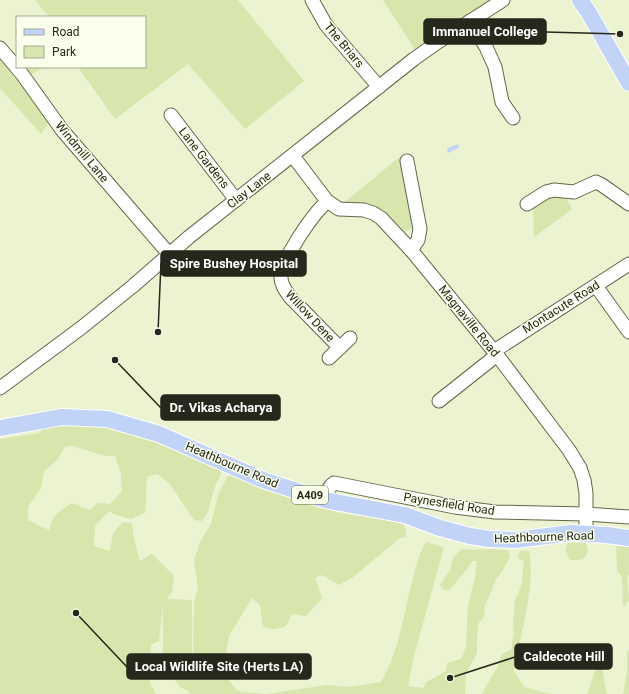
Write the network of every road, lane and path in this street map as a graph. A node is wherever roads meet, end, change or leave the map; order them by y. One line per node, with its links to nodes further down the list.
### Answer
1 (312, 0): 9 (street, The Briars)
2 (503, 0): 4 (street, Clay Lane)
3 (580, 0): 8 (main road)
4 (470, 21): 9 (street, Clay Lane); 11 (street)
5 (0, 48): 6 (street, Windmill Lane)
6 (16, 67)
7 (17, 68): 19 (street, Windmill Lane)
8 (629, 83)
9 (379, 87): 12 (street, Clay Lane)
10 (171, 115): 14 (street, Lane Gardens)
11 (513, 118)
12 (293, 156): 14 (street, Clay Lane); 15 (street, Magnaville Road)
13 (407, 161): 18 (street)
14 (236, 200): 19 (street, Clay Lane)
15 (327, 201): 18 (street, Magnaville Road); 24 (street, Willow Dene)
16 (527, 204): 17 (street)
17 (629, 204)
18 (411, 250): 25 (street, Magnaville Road)
19 (169, 254): 27 (street, Clay Lane)
20 (629, 264): 21 (street, Montacute Road)
21 (596, 286): 22 (street); 25 (street, Montacute Road)
22 (629, 332)
23 (350, 338): 24 (street, Willow Dene)
24 (340, 348): 26 (street, Willow Dene)
25 (495, 353): 28 (street, Montacute Road); 31 (street, Magnaville Road)
26 (329, 358)
27 (0, 388)
28 (439, 401)
29 (0, 428): 30 (main road, Heathbourne Road / A409)
30 (325, 500): 31 (street, Paynesfield Road); 33 (main road, Heathbourne Road / A409)
31 (586, 514): 32 (street); 33 (street, Magnaville Road)
32 (629, 517)
33 (586, 534): 34 (main road, Heathbourne Road / A409)
34 (629, 538)

